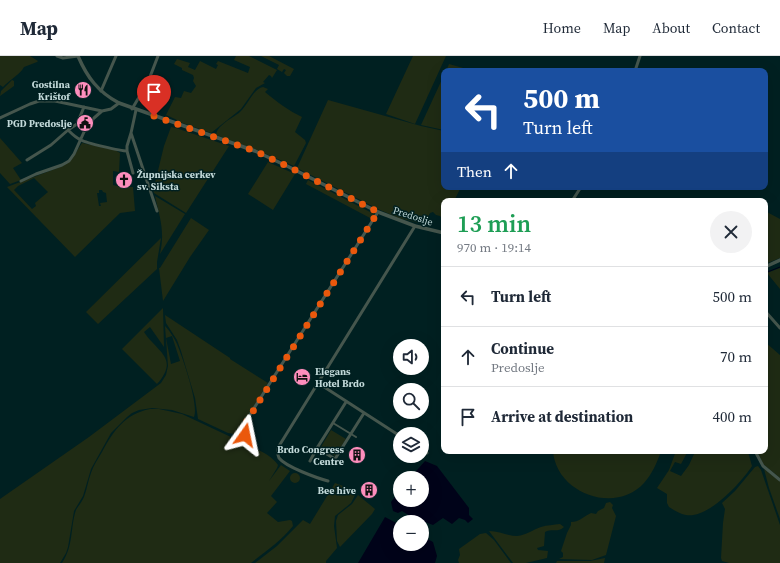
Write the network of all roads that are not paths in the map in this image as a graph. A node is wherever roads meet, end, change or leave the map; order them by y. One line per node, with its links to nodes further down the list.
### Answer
1 (58, 56): 2 (street)
2 (78, 56): 7 (street)
3 (116, 56): 7 (street)
4 (158, 56): 10 (street)
5 (640, 56): 6 (street)
6 (636, 68)
7 (101, 91): 8 (street)
8 (119, 103): 10 (street); 11 (street)
9 (84, 108): 11 (street); 12 (street); 13 (street)
10 (134, 109): 14 (street); 21 (street, Predoslje)
11 (102, 111): 15 (street)
12 (0, 118)
13 (68, 130): 15 (street); 17 (street)
14 (131, 133): 16 (street); 20 (street)
15 (80, 140): 16 (street); 19 (street)
16 (127, 151): 18 (street)
17 (27, 160)
18 (133, 173)
19 (21, 181)
20 (157, 211)
21 (378, 212): 22 (street, Predoslje); 32 (street)
22 (415, 226): 23 (street, Predoslje); 28 (street)
23 (441, 232)
24 (780, 260): 25 (street)
25 (768, 266)
26 (768, 314): 27 (street)
27 (780, 328)
28 (318, 383): 29 (street); 42 (street)
29 (346, 402): 30 (street); 31 (street)
30 (364, 413): 34 (street); 36 (street)
31 (333, 423): 36 (street); 38 (street)
32 (245, 424): 33 (street); 35 (street)
33 (240, 432): 35 (street); 35 (street)
34 (393, 432)
35 (244, 433)
36 (350, 434): 37 (street); 38 (street)
37 (356, 437)
38 (317, 448): 40 (street)
39 (757, 454): 41 (street)
40 (310, 461)
41 (780, 480)
42 (328, 481)

